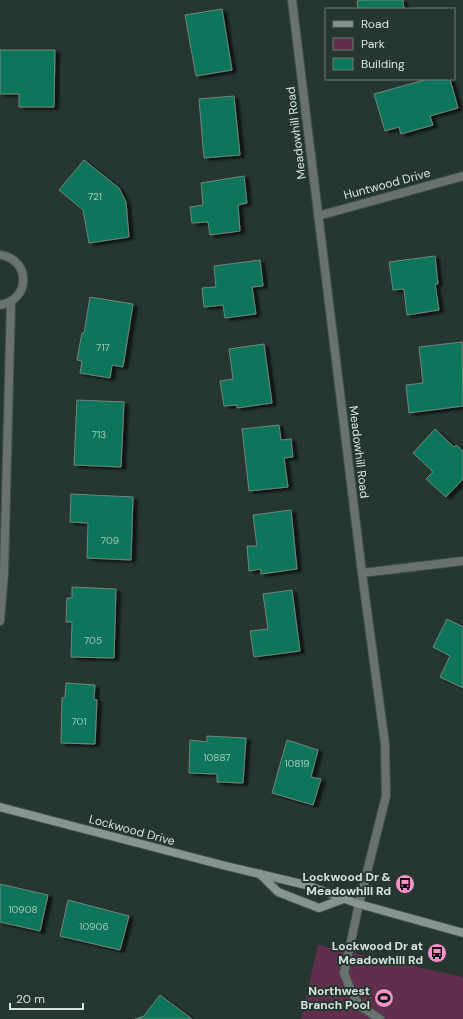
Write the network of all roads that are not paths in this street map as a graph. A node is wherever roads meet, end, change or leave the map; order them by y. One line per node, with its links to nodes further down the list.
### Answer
1 (292, 0): 3 (street, Meadowhill Road)
2 (463, 176): 3 (street, Huntwood Drive)
3 (318, 216): 8 (street, Meadowhill Road)
4 (0, 256): 5 (street)
5 (11, 302): 6 (street); 9 (street)
6 (0, 305)
7 (463, 561): 8 (street)
8 (362, 573): 13 (street, Meadowhill Road)
9 (0, 620)
10 (0, 807): 11 (street, Lockwood Drive)
11 (259, 873): 12 (street, Lockwood Drive); 12 (street)
12 (346, 898): 13 (street, Lockwood Drive)
13 (359, 904): 14 (street, Lockwood Drive); 15 (street, Meadowhill Road)
14 (463, 933)
15 (380, 1019)

